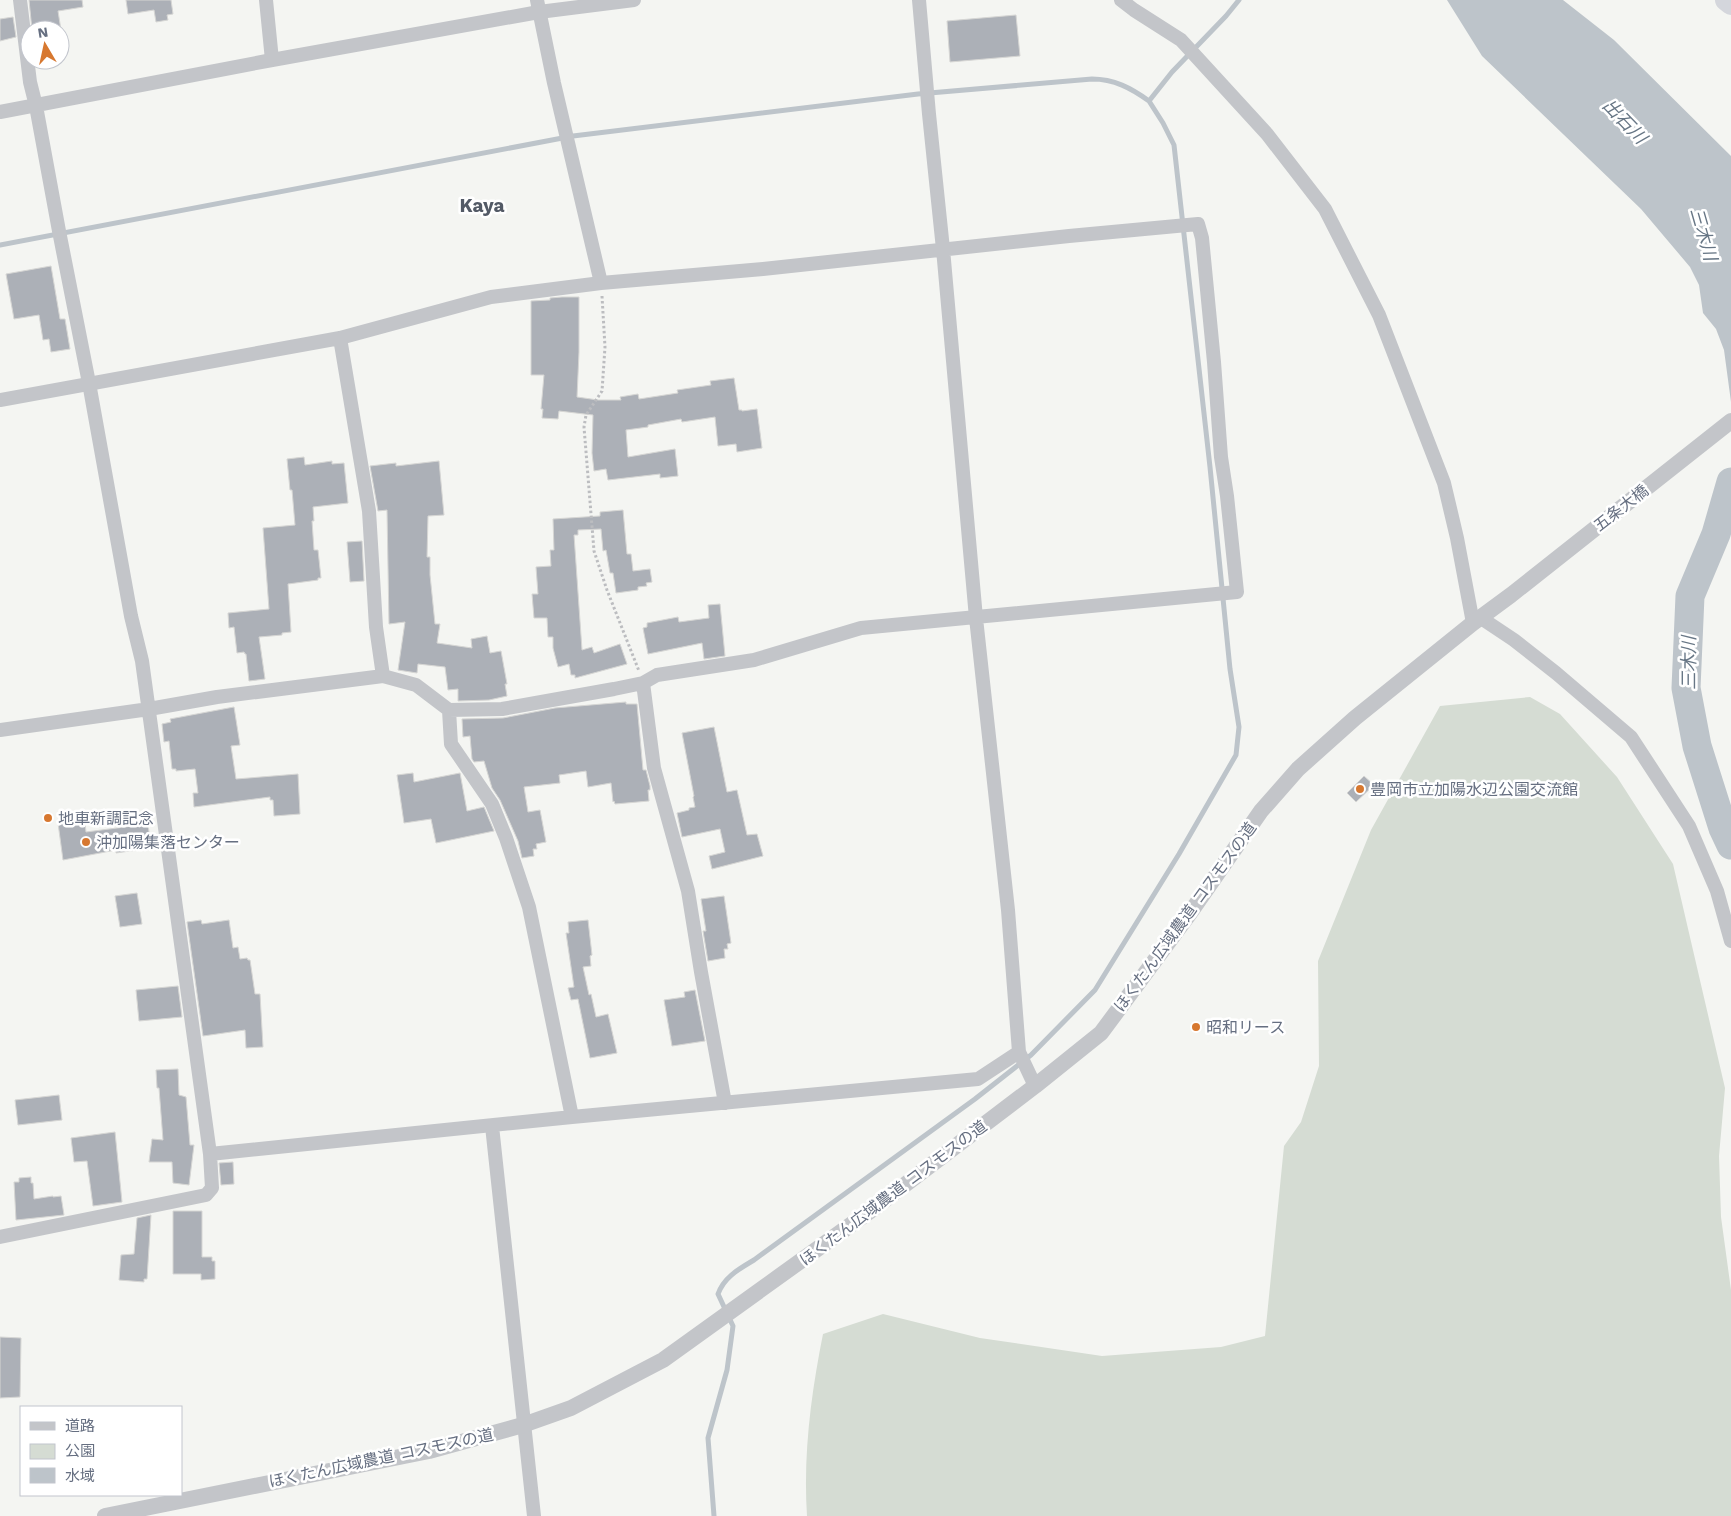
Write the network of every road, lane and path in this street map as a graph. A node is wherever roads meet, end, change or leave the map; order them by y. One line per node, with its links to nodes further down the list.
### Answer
1 (20, 0): 10 (street)
2 (266, 0): 9 (street)
3 (634, 0): 8 (street)
4 (919, 0): 12 (street)
5 (1121, 0): 20 (street)
6 (1726, 0): 7 (highway)
7 (1731, 4)
8 (538, 6): 9 (street); 13 (street)
9 (272, 60): 10 (street)
10 (36, 106): 11 (street); 15 (street)
11 (0, 112)
12 (943, 249): 13 (street); 19 (street); 19 (street)
13 (601, 283): 14 (street); 22 (path)
14 (340, 338): 15 (street); 21 (street)
15 (89, 383): 16 (street); 23 (street)
16 (0, 400)
17 (1731, 421): 18 (street, 五条大橋)
18 (1511, 595): 20 (street, ほくたん広域農道 コスモスの道)
19 (976, 618): 22 (street); 27 (street)
20 (1477, 620): 26 (street); 28 (street, ほくたん広域農道 コスモスの道)
21 (384, 676): 23 (street); 24 (street)
22 (643, 683): 24 (street); 29 (street)
23 (149, 709): 25 (street); 32 (street)
24 (449, 710): 30 (street)
25 (0, 730)
26 (1731, 942)
27 (1019, 1052): 28 (street); 29 (street)
28 (1035, 1086): 34 (street, ほくたん広域農道 コスモスの道)
29 (725, 1103): 30 (street)
30 (572, 1117): 31 (street)
31 (492, 1126): 32 (street); 34 (street)
32 (210, 1154): 33 (street)
33 (0, 1238)
34 (524, 1426): 35 (street, ほくたん広域農道 コスモスの道); 36 (street)
35 (105, 1516)
36 (534, 1516)

